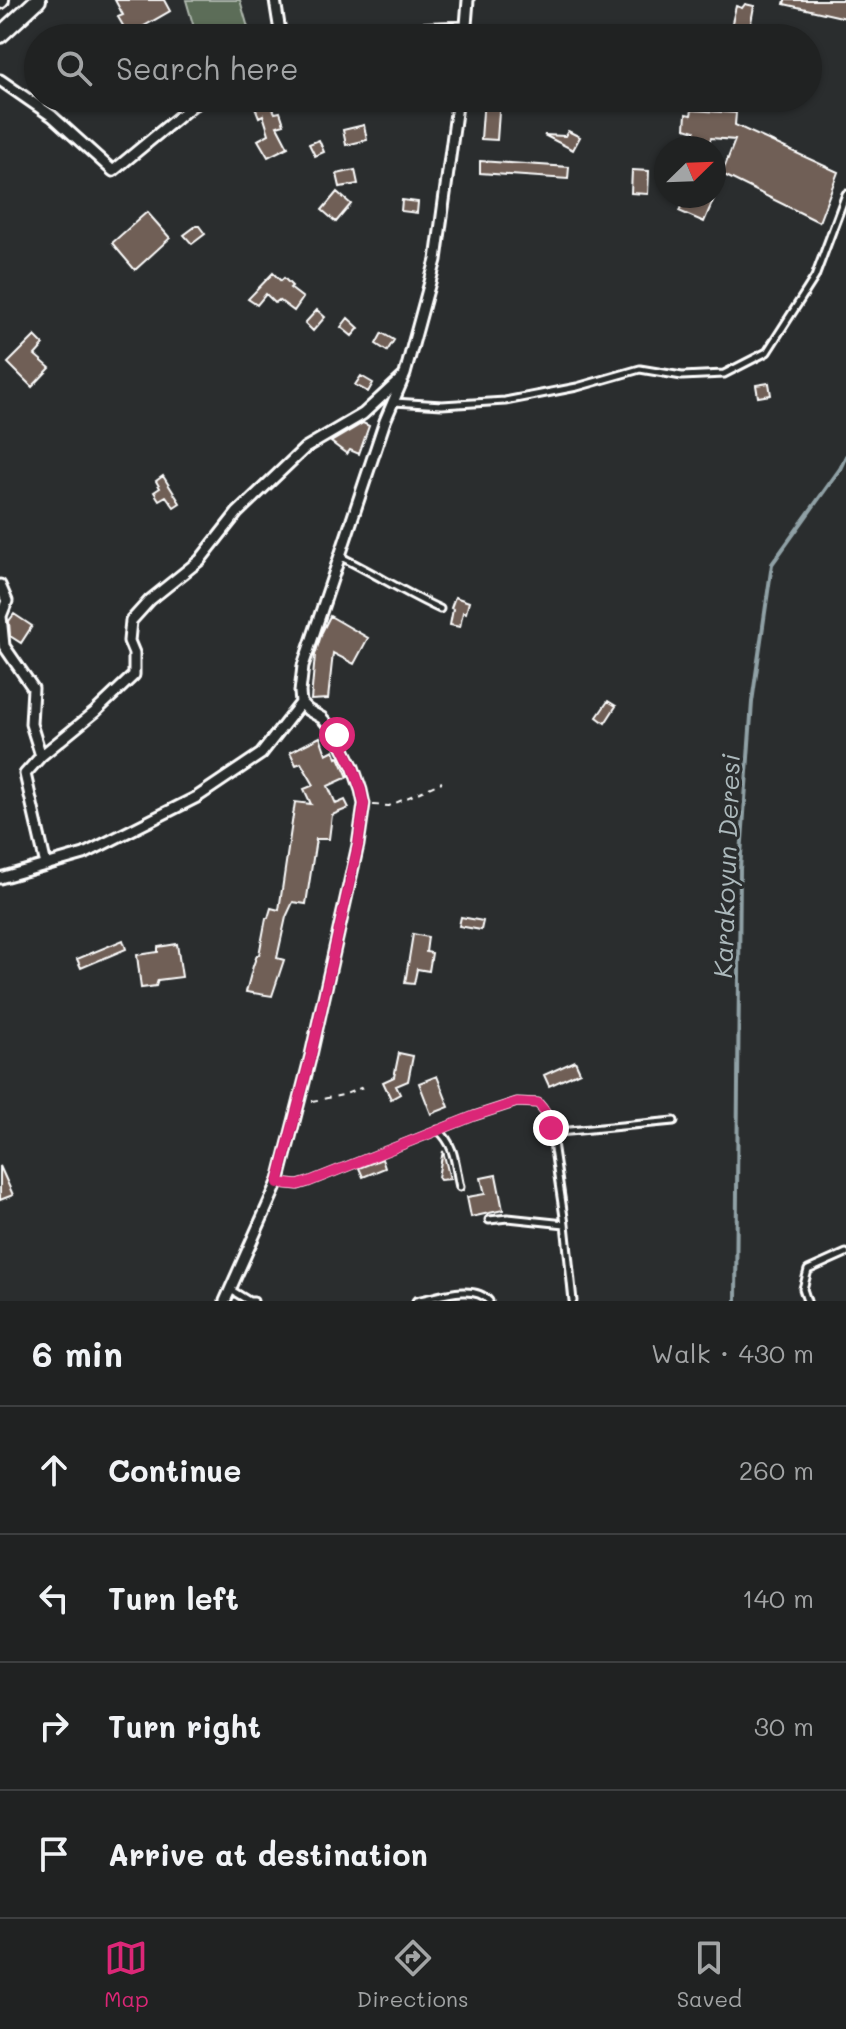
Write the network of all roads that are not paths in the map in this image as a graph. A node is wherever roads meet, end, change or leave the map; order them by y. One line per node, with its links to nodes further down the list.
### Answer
1 (38, 0): 6 (main road)
2 (275, 0): 4 (street)
3 (468, 0): 5 (street)
4 (279, 24)
5 (467, 24)
6 (0, 35)
7 (0, 80): 8 (street)
8 (24, 97)
9 (46, 112): 10 (street)
10 (185, 112)
11 (456, 112): 13 (street)
12 (846, 194): 14 (lane)
13 (405, 374): 14 (street); 19 (street)
14 (393, 402): 15 (street)
15 (339, 556): 17 (lane); 18 (street)
16 (0, 585): 19 (street)
17 (440, 609)
18 (301, 703): 20 (street); 25 (street)
19 (41, 756): 20 (street)
20 (46, 865): 21 (street)
21 (0, 878)
22 (674, 1121): 23 (lane)
23 (551, 1128): 24 (lane); 28 (lane)
24 (438, 1130): 25 (lane); 26 (lane)
25 (278, 1183): 30 (street)
26 (460, 1187)
27 (489, 1220): 28 (lane)
28 (565, 1224): 35 (lane)
29 (846, 1253): 36 (lane)
30 (230, 1289): 31 (street); 32 (lane)
31 (225, 1301)
32 (254, 1301)
33 (416, 1301): 34 (lane)
34 (489, 1301)
35 (573, 1301)
36 (807, 1301)

